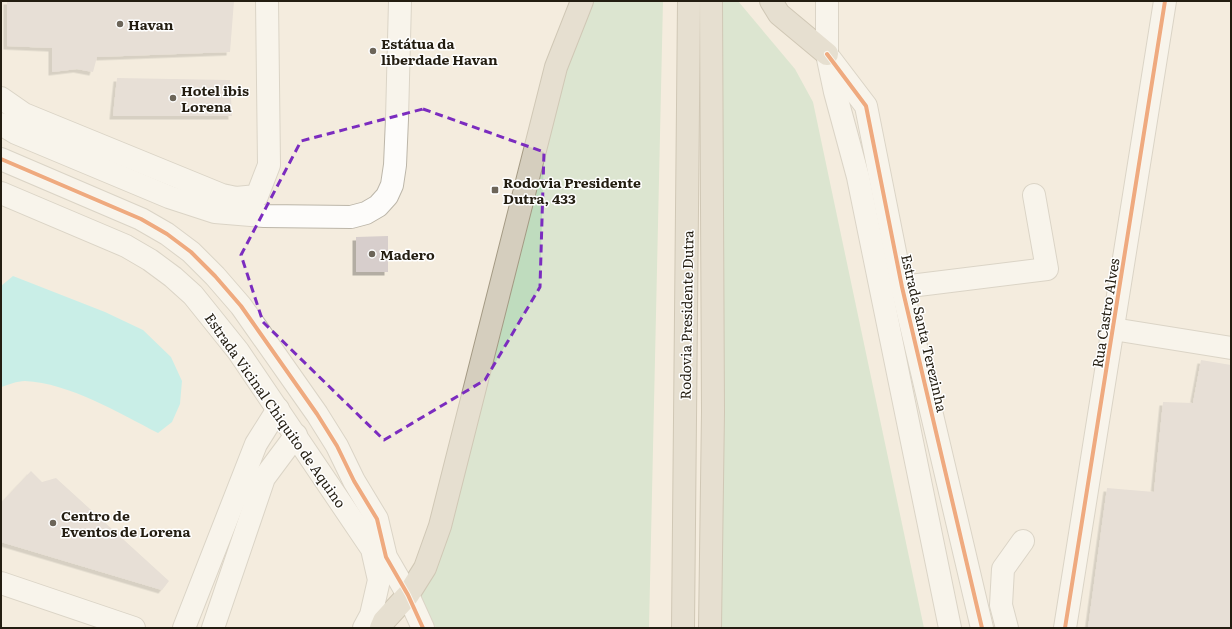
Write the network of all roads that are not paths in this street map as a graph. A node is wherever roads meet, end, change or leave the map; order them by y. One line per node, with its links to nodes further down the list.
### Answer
1 (267, 1): 10 (street)
2 (400, 1): 11 (street)
3 (582, 1): 22 (highway)
4 (689, 1): 29 (highway, Rodovia Presidente Dutra)
5 (711, 1): 30 (highway, Rodovia Presidente Dutra)
6 (771, 1): 9 (highway)
7 (826, 1): 9 (street)
8 (1165, 1): 16 (street, Rua Castro Alves)
9 (827, 54): 15 (street, Estrada Santa Terezinha); 31 (street)
10 (1, 98)
11 (1, 124)
12 (1, 159): 22 (street, Estrada Vicinal Chiquito de Aquino)
13 (1, 193): 18 (street, Estrada Vicinal Chiquito de Aquino)
14 (1034, 194): 15 (street)
15 (902, 287): 32 (street, Estrada Santa Terezinha)
16 (1113, 329): 17 (street); 34 (street, Rua Castro Alves)
17 (1231, 348)
18 (278, 409): 19 (street, Estrada Vicinal Chiquito de Aquino); 24 (street)
19 (296, 435): 25 (street); 26 (street, Estrada Vicinal Chiquito de Aquino)
20 (1023, 541): 33 (street)
21 (1, 583): 23 (street)
22 (408, 595): 27 (highway); 28 (street, Estrada Vicinal Chiquito de Aquino)
23 (134, 628)
24 (184, 628)
25 (213, 628)
26 (364, 628)
27 (381, 628)
28 (423, 628)
29 (683, 628)
30 (710, 628)
31 (950, 628)
32 (982, 628)
33 (1007, 628)
34 (1065, 628)

